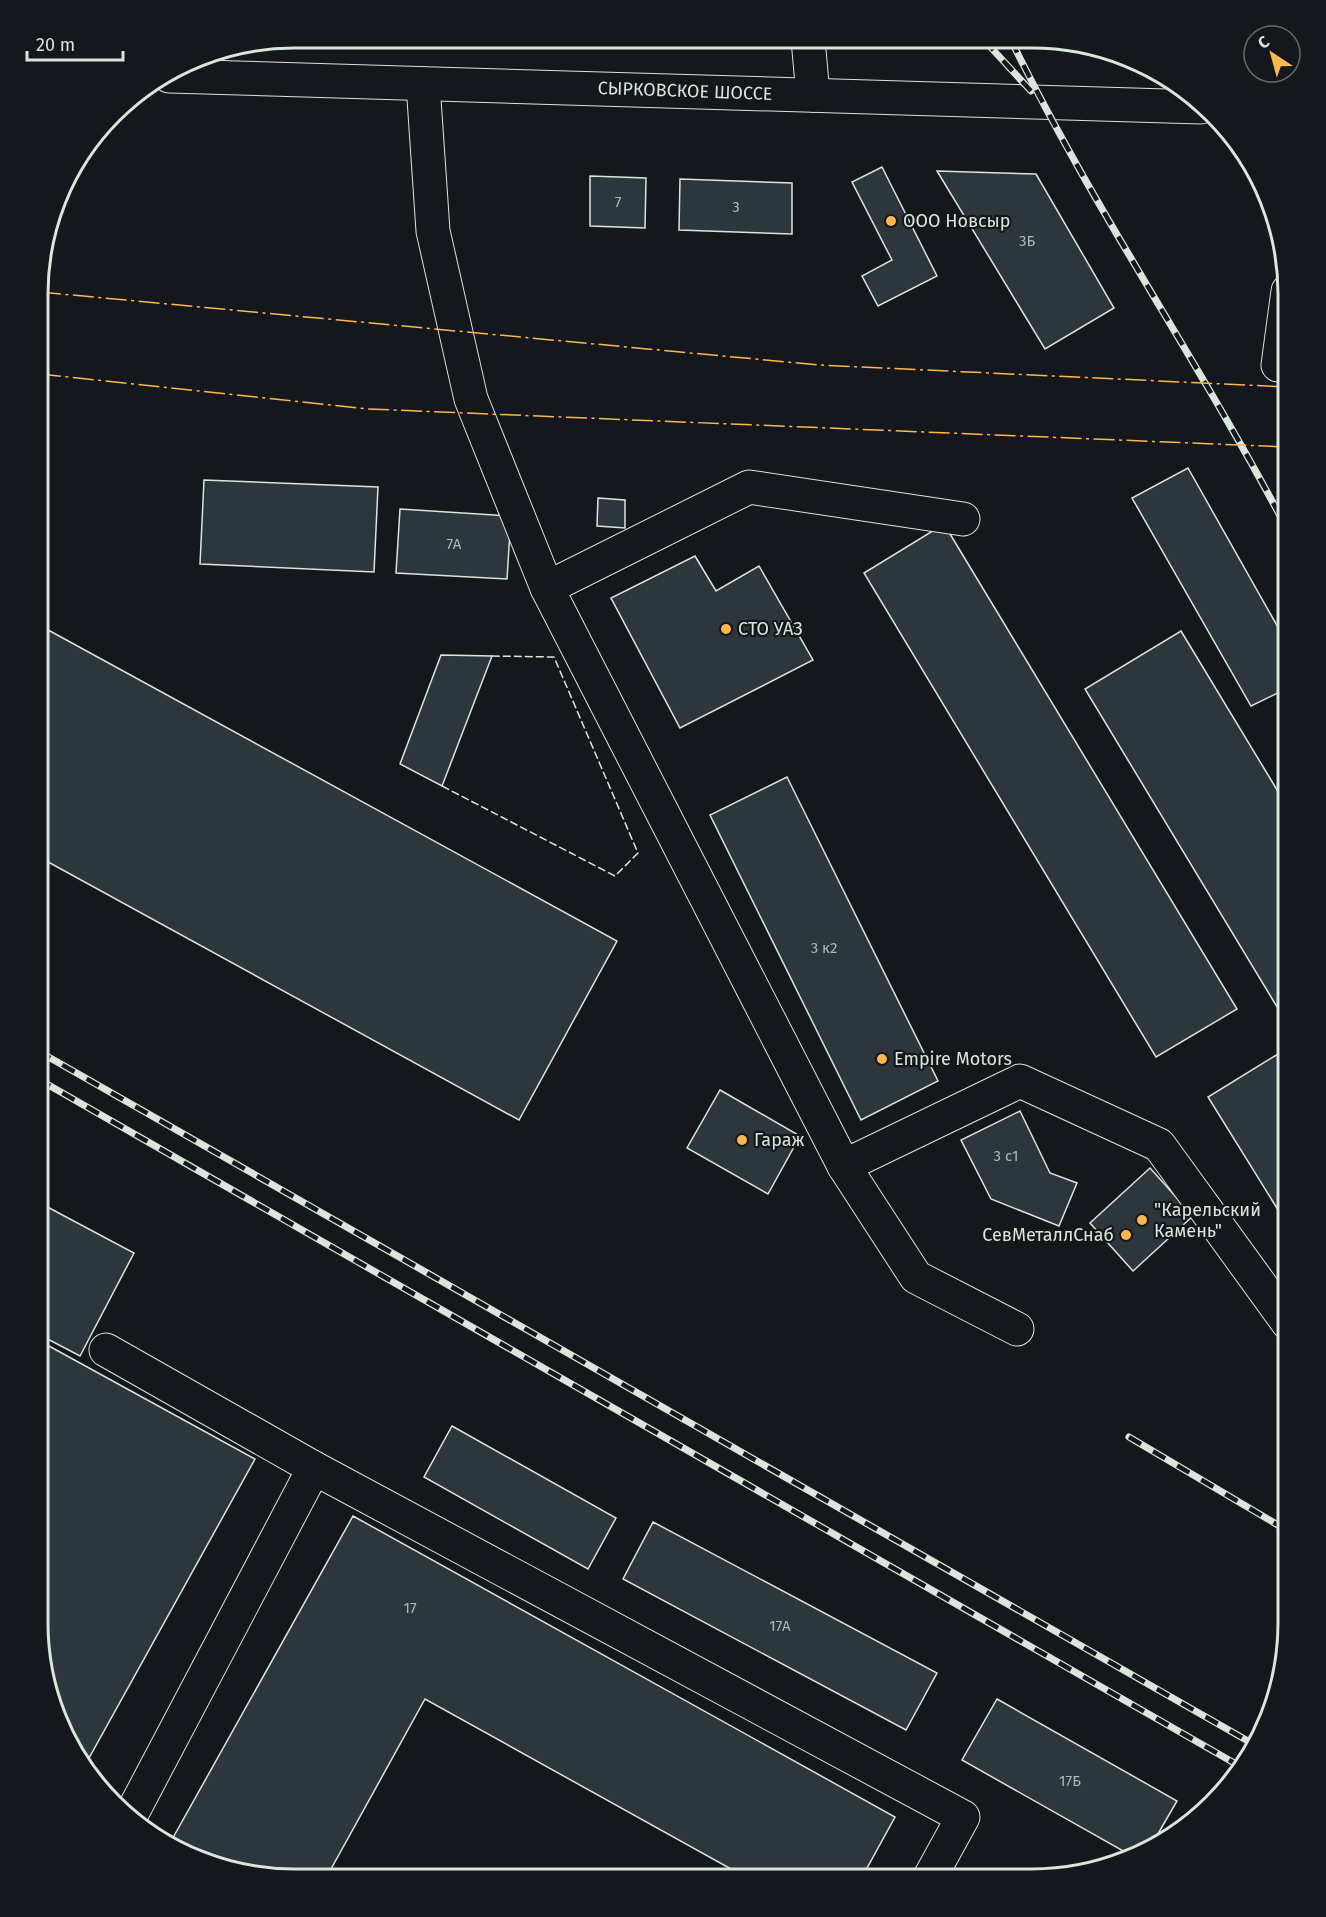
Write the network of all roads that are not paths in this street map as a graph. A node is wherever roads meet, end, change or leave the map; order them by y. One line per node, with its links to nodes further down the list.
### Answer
1 (809, 48): 4 (main road)
2 (179, 76): 3 (main road, СЫРКОВСКОЕ ШОССЕ)
3 (423, 84): 4 (main road, СЫРКОВСКОЕ ШОССЕ); 7 (main road)
4 (813, 95): 5 (main road, СЫРКОВСКОЕ ШОССЕ)
5 (1191, 107)
6 (963, 519): 7 (main road)
7 (547, 588): 8 (main road)
8 (844, 1166): 9 (main road); 10 (main road)
9 (1278, 1309)
10 (1017, 1329)
11 (106, 1350): 12 (main road)
12 (314, 1468): 13 (main road); 14 (main road)
13 (134, 1810)
14 (934, 1869)

